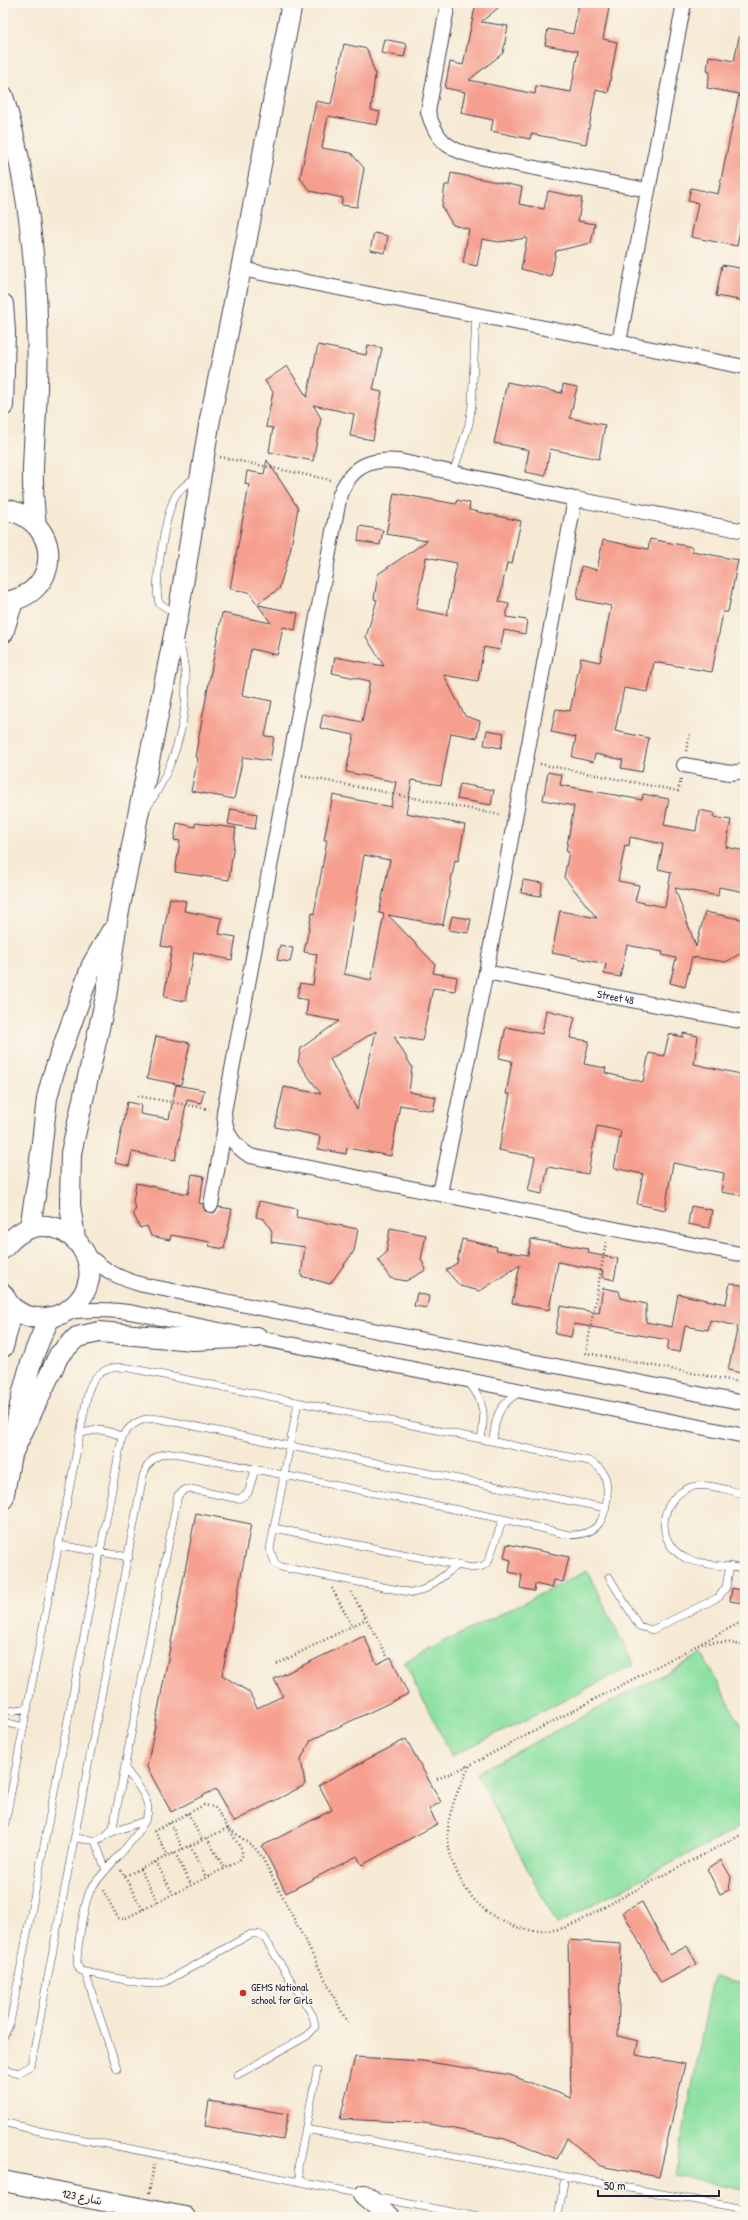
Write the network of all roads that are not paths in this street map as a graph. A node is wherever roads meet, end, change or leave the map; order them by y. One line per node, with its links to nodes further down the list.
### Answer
1 (292, 3): 6 (street)
2 (448, 3): 5 (street)
3 (684, 3): 5 (street)
4 (3, 96): 15 (street)
5 (647, 190): 9 (street)
6 (242, 269): 8 (street); 21 (street)
7 (3, 304): 11 (street)
8 (476, 314): 9 (street); 12 (lane)
9 (619, 342): 10 (street)
10 (745, 367)
11 (3, 406)
12 (453, 473): 13 (street); 24 (street)
13 (575, 499): 16 (street); 22 (street)
14 (3, 509): 15 (street)
15 (36, 524): 17 (street)
16 (745, 531)
17 (8, 601): 18 (street)
18 (3, 633)
19 (684, 765): 20 (street)
20 (745, 771)
21 (117, 921): 27 (street); 28 (street)
22 (486, 972): 23 (street, Street 48); 25 (street)
23 (745, 1022)
24 (224, 1119): 25 (street); 26 (street)
25 (440, 1193): 30 (street)
26 (211, 1205)
27 (30, 1227): 28 (street); 29 (street)
28 (80, 1246): 32 (street); 38 (street)
29 (3, 1249)
30 (745, 1255)
31 (8, 1301): 32 (street); 34 (street)
32 (58, 1315): 33 (street); 45 (street)
33 (257, 1337): 35 (street); 45 (street)
34 (3, 1347)
35 (467, 1380): 36 (street); 42 (lane)
36 (521, 1391): 40 (street); 43 (lane)
37 (298, 1402): 39 (lane); 42 (lane); 44 (lane)
38 (745, 1403)
39 (80, 1434): 41 (lane); 53 (lane)
40 (745, 1436)
41 (122, 1437): 44 (lane); 54 (lane)
42 (481, 1439): 43 (lane)
43 (493, 1441): 50 (lane)
44 (290, 1446): 47 (lane); 50 (lane)
45 (11, 1456): 49 (street)
46 (255, 1470): 47 (lane); 55 (lane); 64 (lane)
47 (284, 1476): 51 (lane); 52 (lane)
48 (745, 1494): 57 (lane)
49 (3, 1499)
50 (606, 1508): 51 (lane)
51 (503, 1519): 56 (lane)
52 (274, 1528): 56 (lane); 56 (lane)
53 (59, 1545): 54 (lane); 60 (lane)
54 (100, 1552): 55 (lane); 72 (lane)
55 (129, 1557): 68 (lane)
56 (458, 1565)
57 (730, 1566): 58 (lane); 59 (lane)
58 (745, 1569)
59 (609, 1578)
60 (28, 1708): 61 (lane); 63 (lane)
61 (3, 1709)
62 (3, 1722): 63 (lane)
63 (24, 1727): 67 (lane)
64 (125, 1768): 65 (lane); 66 (lane)
65 (144, 1821): 66 (lane); 70 (lane)
66 (110, 1833): 69 (lane)
67 (3, 1834)
68 (76, 1838): 69 (lane); 73 (lane)
69 (95, 1841): 70 (lane)
70 (106, 1870): 71 (lane)
71 (85, 1972): 74 (lane); 76 (lane)
72 (3, 2038)
73 (3, 2069)
74 (117, 2069)
75 (317, 2071): 78 (lane)
76 (236, 2075)
77 (3, 2122): 81 (lane)
78 (305, 2130): 79 (lane); 81 (lane)
79 (565, 2176): 83 (lane); 87 (lane)
80 (3, 2181): 84 (street, شارع 123)
81 (305, 2183): 82 (lane)
82 (364, 2195): 85 (street); 86 (lane)
83 (745, 2209)
84 (185, 2217)
85 (390, 2217)
86 (478, 2217)
87 (558, 2217)

